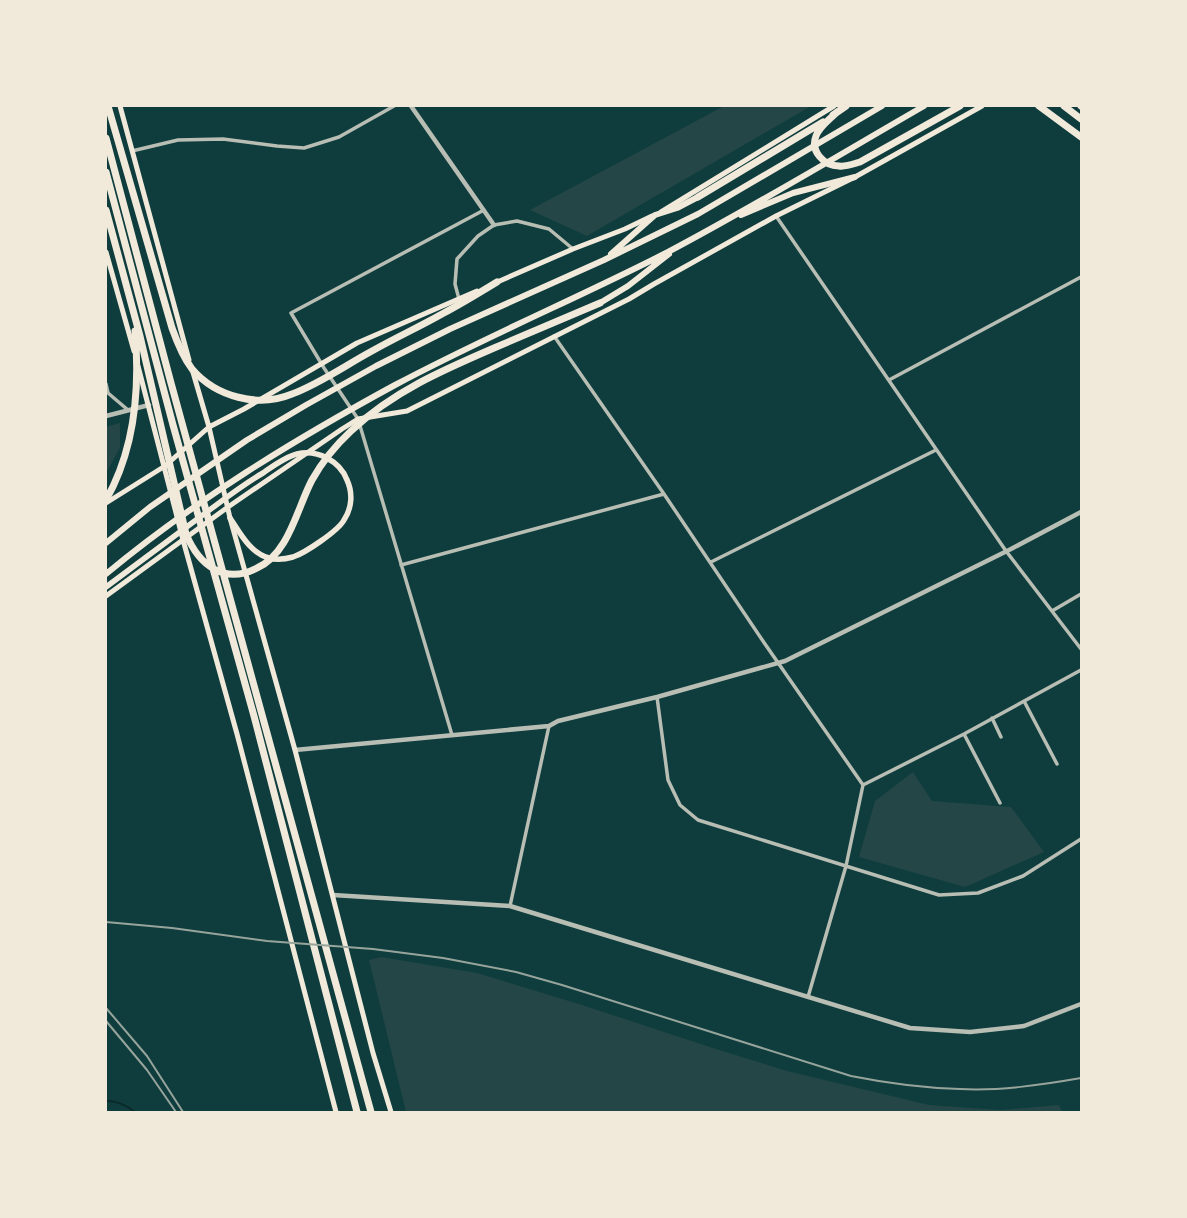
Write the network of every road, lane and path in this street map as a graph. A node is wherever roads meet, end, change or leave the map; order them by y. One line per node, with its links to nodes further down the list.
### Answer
1 (108, 106): 31 (highway)
2 (120, 106): 16 (main road)
3 (394, 106): 16 (street)
4 (411, 106): 21 (street)
5 (846, 106): 12 (highway)
6 (882, 106): 29 (highway)
7 (924, 106): 25 (highway)
8 (960, 106): 12 (highway)
9 (982, 106): 18 (main road)
10 (1039, 106): 14 (highway)
11 (1064, 106): 13 (highway)
12 (835, 110): 19 (highway); 22 (main road)
13 (1081, 119)
14 (1081, 137)
15 (106, 138): 83 (highway)
16 (132, 151): 43 (main road)
17 (106, 172): 82 (highway)
18 (855, 177): 23 (main road); 25 (highway)
19 (698, 197): 22 (highway)
20 (106, 210): 34 (highway)
21 (484, 210): 24 (street); 36 (street)
22 (655, 215): 27 (main road); 29 (highway)
23 (776, 216): 35 (main road); 37 (street)
24 (494, 224): 27 (street); 32 (street)
25 (712, 228): 26 (highway)
26 (676, 247): 33 (highway); 56 (highway)
27 (573, 249): 31 (main road)
28 (106, 252): 39 (main road)
29 (604, 260): 52 (highway)
30 (1081, 277): 37 (street)
31 (497, 282): 32 (main road)
32 (459, 299): 36 (main road)
33 (600, 303): 34 (highway)
34 (134, 315): 47 (highway)
35 (554, 336): 42 (main road); 46 (street)
36 (321, 364): 42 (street); 43 (main road)
37 (889, 380): 44 (street)
38 (106, 384): 40 (street)
39 (150, 406): 40 (street); 45 (main road)
40 (128, 410): 41 (street)
41 (106, 416)
42 (358, 419): 48 (main road); 55 (street)
43 (209, 427): 45 (main road); 48 (main road)
44 (936, 450): 53 (street); 54 (street)
45 (164, 466): 47 (main road); 51 (main road)
46 (664, 494): 54 (street); 55 (street)
47 (106, 501)
48 (228, 507): 50 (main road); 51 (main road)
49 (1081, 512): 53 (street)
50 (230, 518): 57 (main road); 71 (main road)
51 (183, 540): 59 (main road); 81 (main road)
52 (106, 543)
53 (1006, 551): 60 (street); 62 (street)
54 (711, 562): 62 (street)
55 (402, 565): 69 (street)
56 (106, 574)
57 (106, 587)
58 (1081, 594): 60 (street)
59 (106, 596)
60 (1052, 611): 61 (street)
61 (1081, 649)
62 (779, 663): 64 (street); 73 (street)
63 (1081, 670): 65 (street)
64 (657, 697): 67 (street); 76 (street)
65 (1024, 701): 66 (street); 72 (street)
66 (992, 718): 68 (street); 70 (street)
67 (549, 726): 69 (street); 78 (street)
68 (964, 734): 73 (street); 74 (street)
69 (452, 735): 71 (street)
70 (1001, 737)
71 (295, 750): 77 (main road)
72 (1058, 764)
73 (863, 786): 76 (street)
74 (1000, 802)
75 (1081, 839): 76 (street)
76 (846, 866): 79 (street)
77 (333, 895): 78 (street); 84 (main road)
78 (510, 906): 79 (street)
79 (808, 997): 80 (street)
80 (1081, 1004)
81 (336, 1112)
82 (356, 1112)
83 (371, 1112)
84 (391, 1112)

